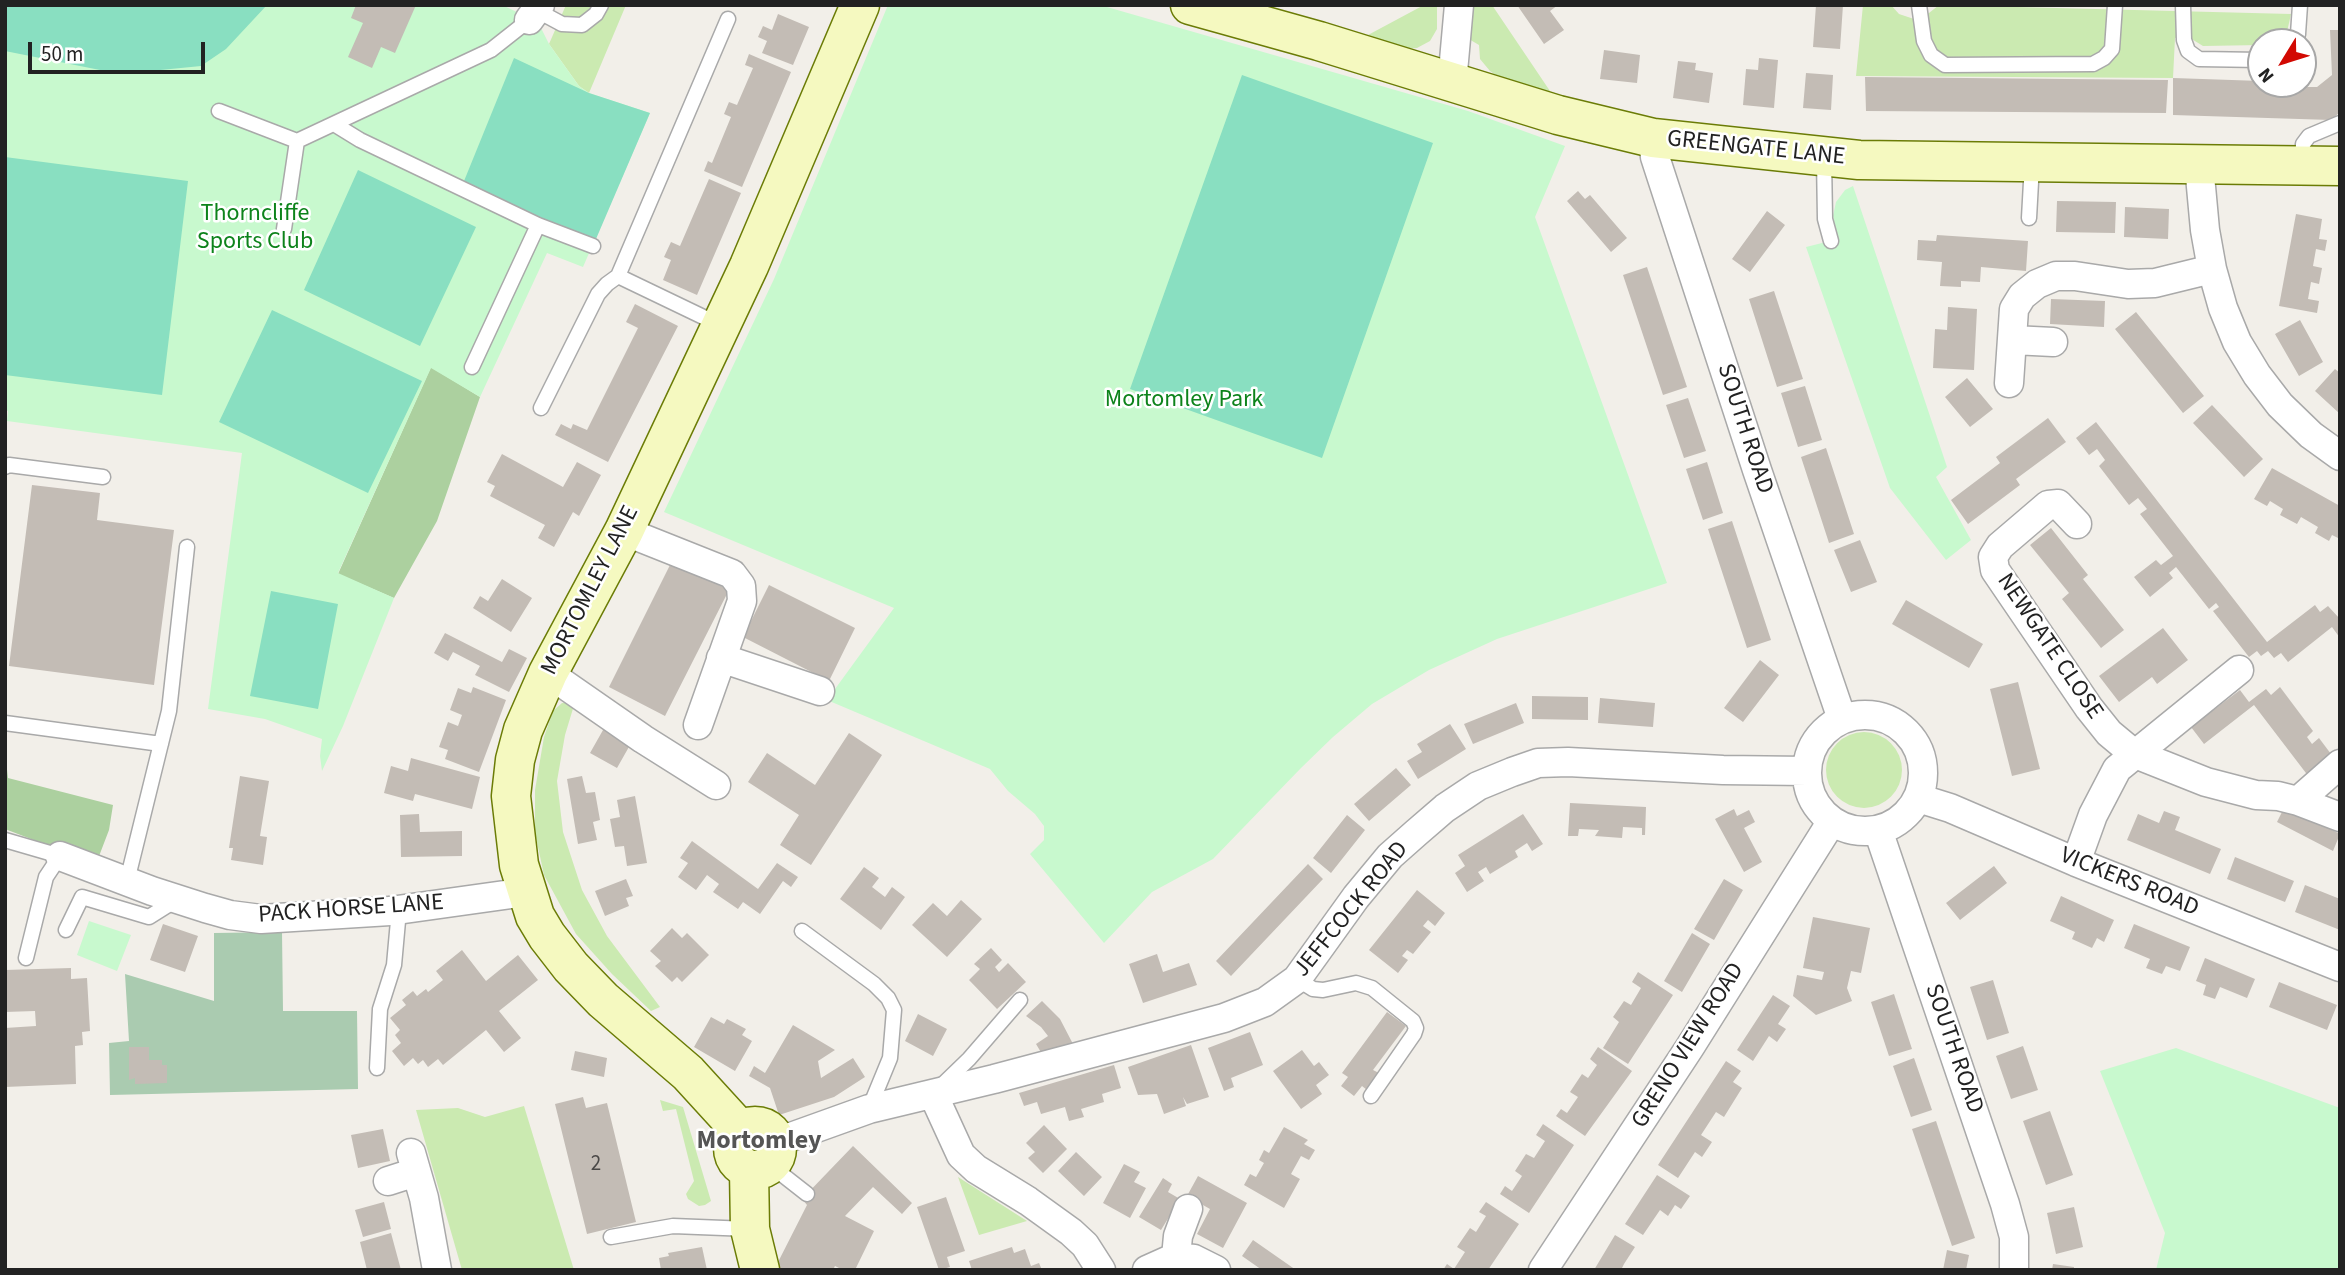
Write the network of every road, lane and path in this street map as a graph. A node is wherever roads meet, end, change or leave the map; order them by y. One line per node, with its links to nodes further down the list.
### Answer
1 (601, 5): 9 (lane)
2 (860, 5): 31 (street, MORTOMLEY LANE)
3 (1190, 5): 13 (street, GREENGATE LANE)
4 (1459, 5): 13 (street)
5 (1919, 5): 6 (lane)
6 (2115, 5)
7 (2183, 5): 12 (lane)
8 (2300, 5): 11 (lane)
9 (535, 12): 16 (lane)
10 (728, 19): 30 (lane)
11 (2298, 28)
12 (2247, 60)
13 (1452, 83): 17 (street, GREENGATE LANE)
14 (219, 111): 18 (lane)
15 (2340, 123): 22 (lane)
16 (334, 124): 18 (lane); 25 (lane)
17 (1653, 138): 19 (street, GREENGATE LANE); 47 (street, SOUTH ROAD)
18 (297, 141): 26 (lane)
19 (1824, 158): 20 (street, GREENGATE LANE); 27 (lane)
20 (2032, 162): 21 (street, GREENGATE LANE); 24 (lane)
21 (2199, 165): 22 (street, GREENGATE LANE); 29 (street)
22 (2302, 166): 23 (street, GREENGATE LANE)
23 (2340, 166)
24 (2029, 218)
25 (538, 225): 28 (lane); 34 (lane)
26 (284, 229)
27 (1831, 241)
28 (593, 246)
29 (2212, 269): 32 (street); 37 (street)
30 (618, 276): 31 (lane); 36 (lane)
31 (721, 326): 41 (street, MORTOMLEY LANE)
32 (2013, 341): 33 (street); 35 (street)
33 (2053, 342)
34 (472, 367)
35 (2009, 383)
36 (541, 408)
37 (2340, 456)
38 (5, 467): 39 (lane)
39 (103, 477)
40 (2077, 524): 51 (street, NEWGATE CLOSE)
41 (624, 531): 43 (street); 45 (street, MORTOMLEY LANE)
42 (187, 547): 50 (lane)
43 (721, 658): 46 (street); 49 (street)
44 (2239, 670): 51 (street)
45 (548, 673): 54 (street); 64 (street, MORTOMLEY LANE)
46 (820, 691)
47 (1842, 719): 53 (street); 55 (street)
48 (5, 723): 50 (lane)
49 (698, 725)
50 (161, 744): 63 (lane)
51 (2133, 753): 56 (street, NEWGATE CLOSE); 62 (street)
52 (2340, 764): 56 (street)
53 (1807, 771): 58 (street); 71 (street, JEFFCOCK ROAD)
54 (716, 785)
55 (1918, 798): 59 (street); 62 (street, VICKERS ROAD)
56 (2298, 801): 57 (street, NEWGATE CLOSE)
57 (2340, 817)
58 (1832, 821): 59 (street); 89 (street, GRENO VIEW ROAD)
59 (1878, 830): 90 (street, SOUTH ROAD)
60 (5, 841): 61 (lane)
61 (60, 856): 63 (street, PACK HORSE LANE); 69 (lane)
62 (2076, 862): 70 (street, VICKERS ROAD)
63 (127, 881): 65 (street, PACK HORSE LANE)
64 (526, 892): 66 (street, PACK HORSE LANE); 77 (street, MORTOMLEY LANE)
65 (177, 899): 66 (street, PACK HORSE LANE); 67 (lane)
66 (399, 910): 73 (lane)
67 (66, 930)
68 (802, 931): 76 (lane)
69 (26, 958)
70 (2340, 967)
71 (1297, 979): 74 (street, JEFFCOCK ROAD); 75 (lane)
72 (1020, 1000): 74 (lane)
73 (377, 1068)
74 (933, 1094): 76 (street, JEFFCOCK ROAD); 86 (street)
75 (1371, 1096)
76 (869, 1109): 77 (street, JEFFCOCK ROAD)
77 (765, 1159): 79 (lane); 81 (street)
78 (388, 1181): 84 (street)
79 (807, 1194)
80 (1188, 1209): 83 (street)
81 (750, 1229): 82 (lane); 85 (street)
82 (611, 1237)
83 (1176, 1257): 87 (street); 88 (street)
84 (437, 1270)
85 (760, 1270)
86 (1101, 1270)
87 (1147, 1270)
88 (1216, 1270)
89 (1543, 1270)
90 (2014, 1270)

